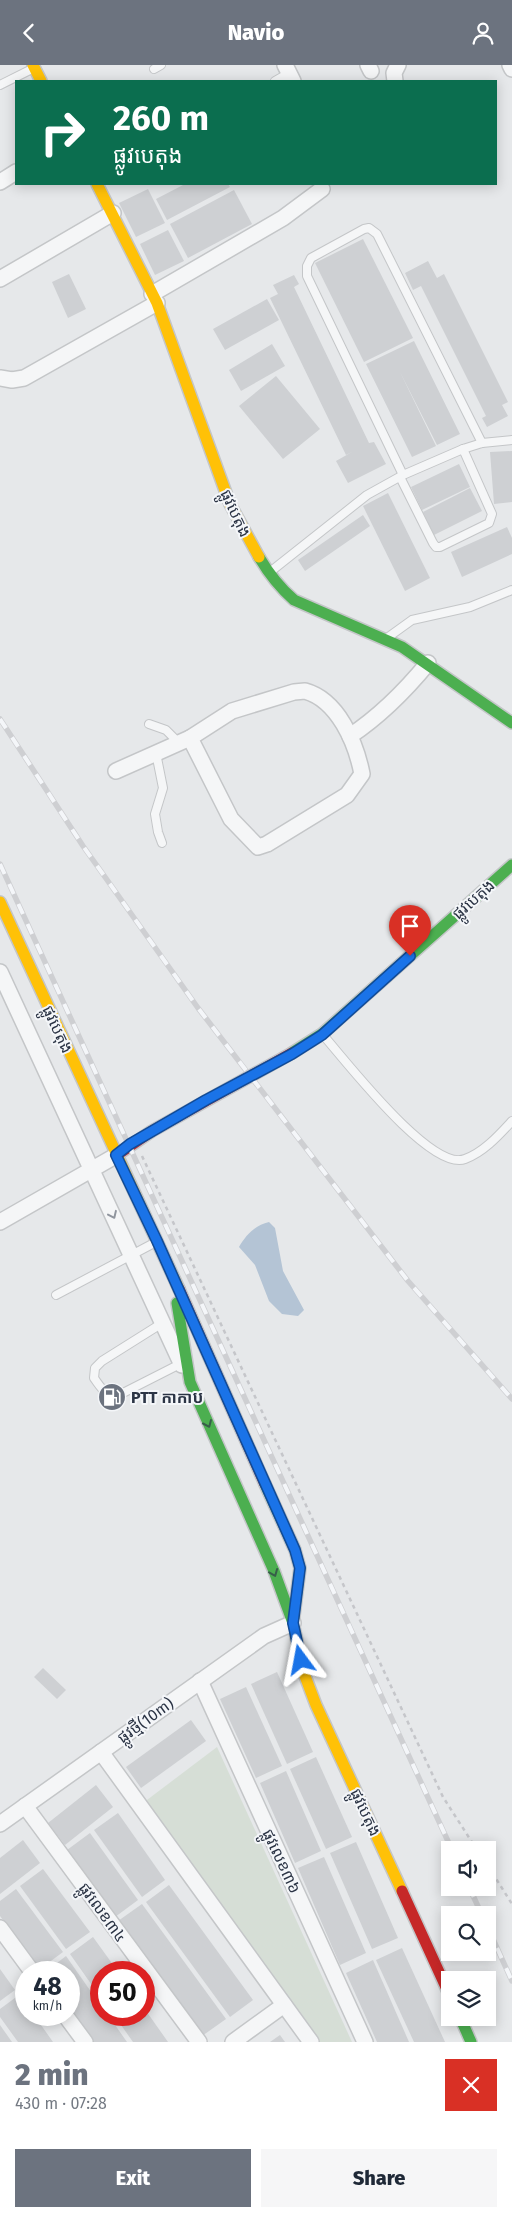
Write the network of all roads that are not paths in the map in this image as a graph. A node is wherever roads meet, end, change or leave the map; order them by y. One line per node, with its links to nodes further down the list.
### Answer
1 (398, 65): 8 (street)
2 (510, 65): 4 (street)
3 (34, 66): 6 (main road); 9 (lane)
4 (512, 69)
5 (289, 73): 7 (lane)
6 (41, 80)
7 (277, 80)
8 (396, 80)
9 (0, 85)
10 (15, 173): 11 (street)
11 (0, 182)
12 (97, 185): 14 (main road, ផ្លូវបេតុង)
13 (322, 189): 16 (street)
14 (113, 213): 15 (street); 16 (main road, ផ្លូវបេតុង)
15 (0, 279)
16 (155, 298): 17 (street); 22 (main road, ផ្លូវបេតុង)
17 (0, 378)
18 (512, 440): 19 (lane)
19 (482, 443): 20 (lane); 21 (lane)
20 (463, 449): 21 (lane); 21 (lane)
21 (402, 476): 22 (lane)
22 (268, 573): 24 (main road, ផ្លូវបេតុង)
23 (512, 590): 24 (lane)
24 (386, 639): 25 (main road, ផ្លូវបេតុង)
25 (428, 663): 26 (main road, ផ្លូវបេតុង); 28 (street)
26 (512, 723)
27 (149, 724): 29 (lane)
28 (350, 735): 29 (street); 29 (street)
29 (185, 741): 30 (street)
30 (156, 753): 31 (street); 32 (lane)
31 (116, 771)
32 (162, 843)
33 (512, 865): 36 (main road, ផ្លូវបេតុង)
34 (0, 902): 38 (main road, ផ្លូវបេតុង)
35 (0, 972): 39 (street)
36 (322, 1035): 37 (lane); 38 (main road, ផ្លូវបេតុង)
37 (512, 1121)
38 (116, 1155): 39 (street, ផ្លូវបេតុង); 41 (main road, ផ្លូវបេតុង)
39 (92, 1171): 40 (street, ផ្លូវបេតុង); 42 (street, one-way to 42)
40 (0, 1222)
41 (157, 1241): 42 (lane); 44 (main road, ផ្លូវបេតុង)
42 (131, 1255): 43 (lane); 45 (street)
43 (56, 1295)
44 (183, 1311): 45 (lane); 46 (main road, ផ្លូវបេតុង); 46 (main road, ផ្លូវបេតុង)
45 (162, 1323): 46 (street); 46 (lane)
46 (193, 1357): 47 (street); 48 (main road, ផ្លូវបេតុង)
47 (190, 1382): 48 (main road, ផ្លូវបេតុង, one-way to 48)
48 (293, 1623): 49 (street, ផ្លូវថ្មី(10m)); 55 (main road, ផ្លូវបេតុង)
49 (200, 1681): 50 (street, ផ្លូវថ្មី(10m)); 63 (street, ផ្លូវលេខ៣៦)
50 (101, 1752): 51 (street, ផ្លូវថ្មី(10m)); 56 (street)
51 (25, 1806): 52 (street, ផ្លូវថ្មី(10m)); 60 (street, ផ្លូវលេខ៣៤)
52 (0, 1824)
53 (0, 1928): 54 (street)
54 (24, 1961)
55 (441, 1976)
56 (284, 2005): 61 (street); 62 (street)
57 (73, 2026): 59 (street)
58 (464, 2026): 64 (main road)
59 (85, 2042)
60 (199, 2042)
61 (233, 2042)
62 (311, 2042)
63 (364, 2042)
64 (471, 2042)

